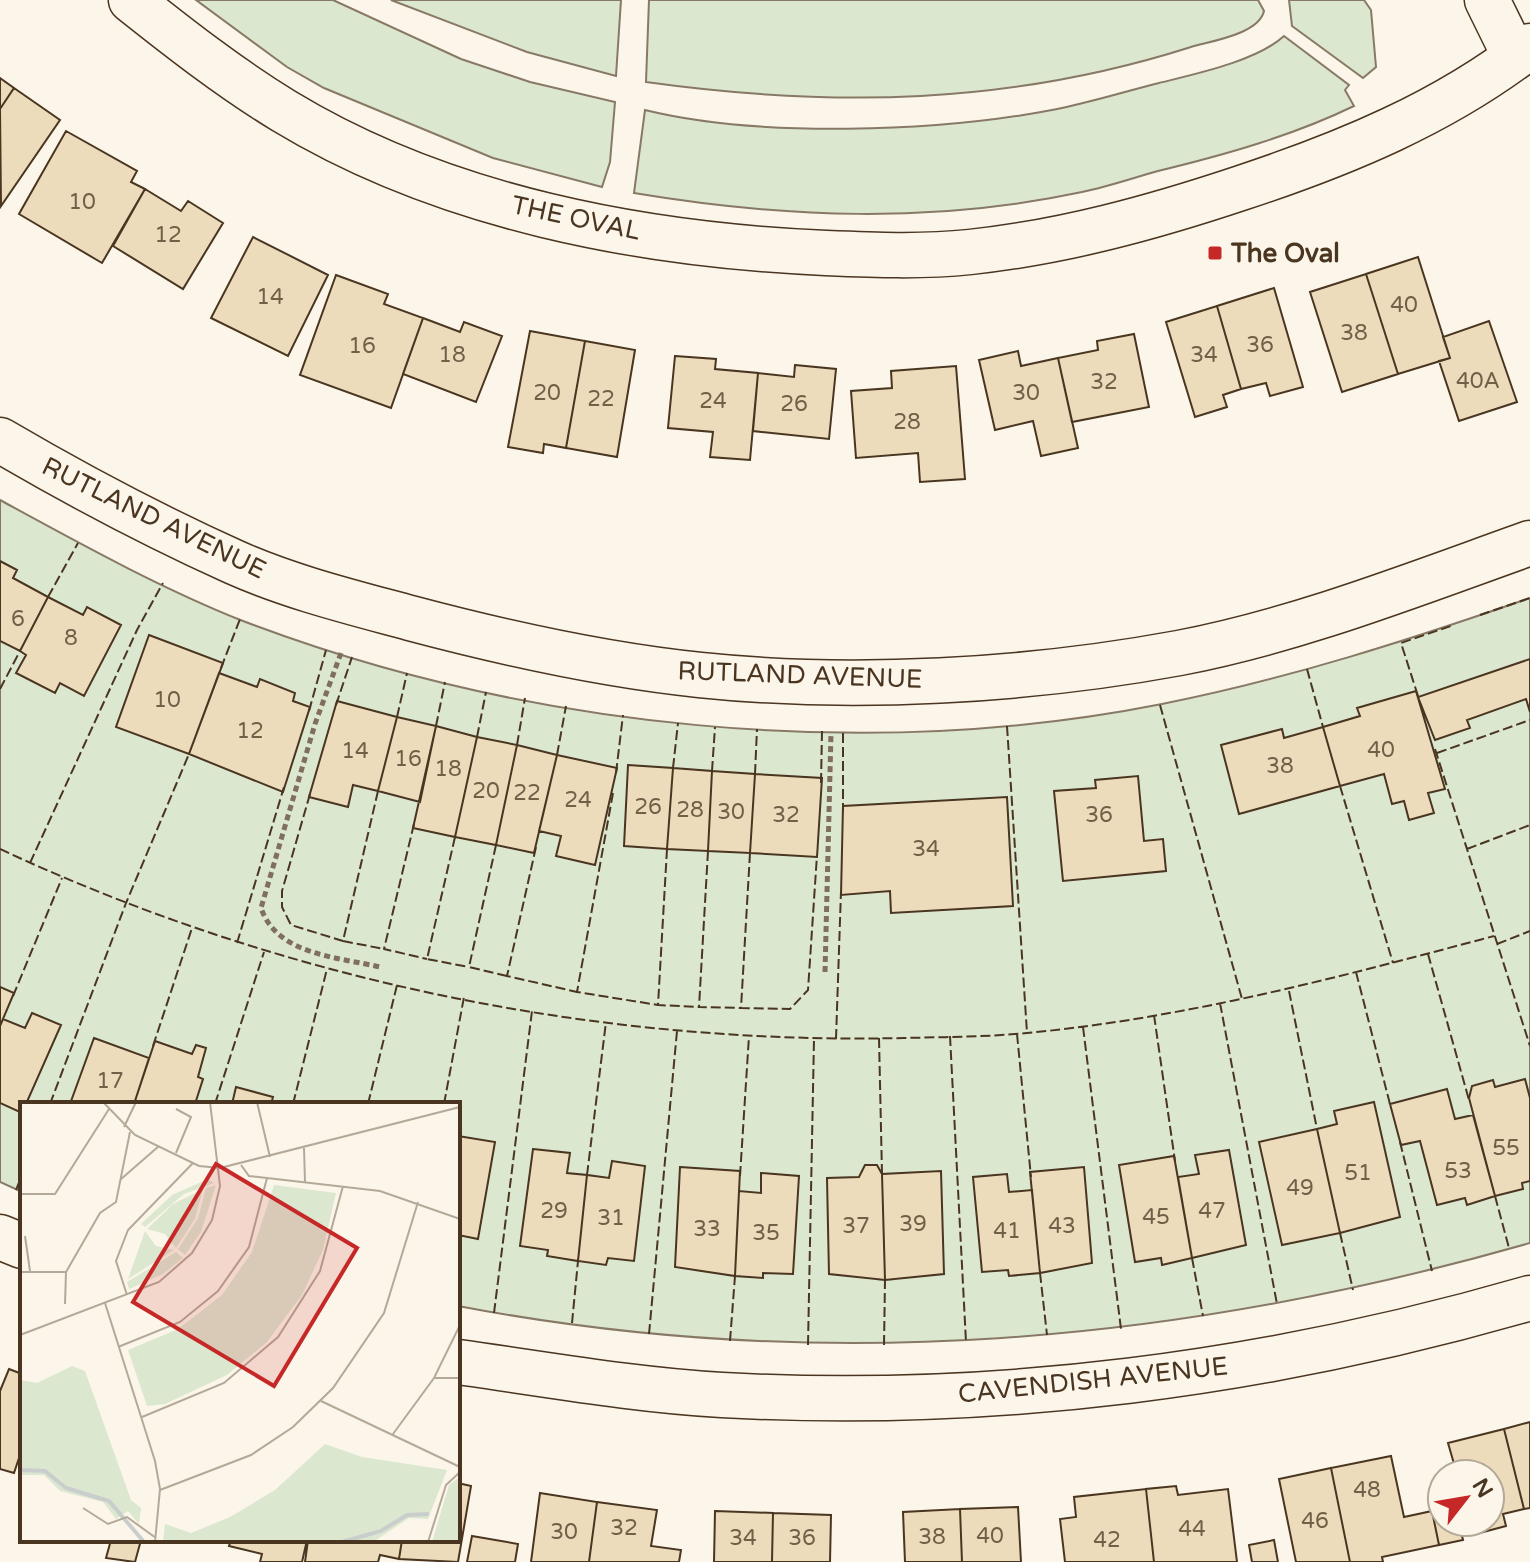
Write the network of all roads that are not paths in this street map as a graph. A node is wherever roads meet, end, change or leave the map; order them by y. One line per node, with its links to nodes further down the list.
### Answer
1 (131, 0): 3 (street, THE OVAL)
2 (1487, 0): 3 (street)
3 (1525, 60)
4 (0, 440): 5 (street, RUTLAND AVENUE)
5 (1530, 543)
6 (0, 1237): 7 (street)
7 (20, 1245)
8 (1530, 1298): 9 (street, CAVENDISH AVENUE)
9 (460, 1362)

